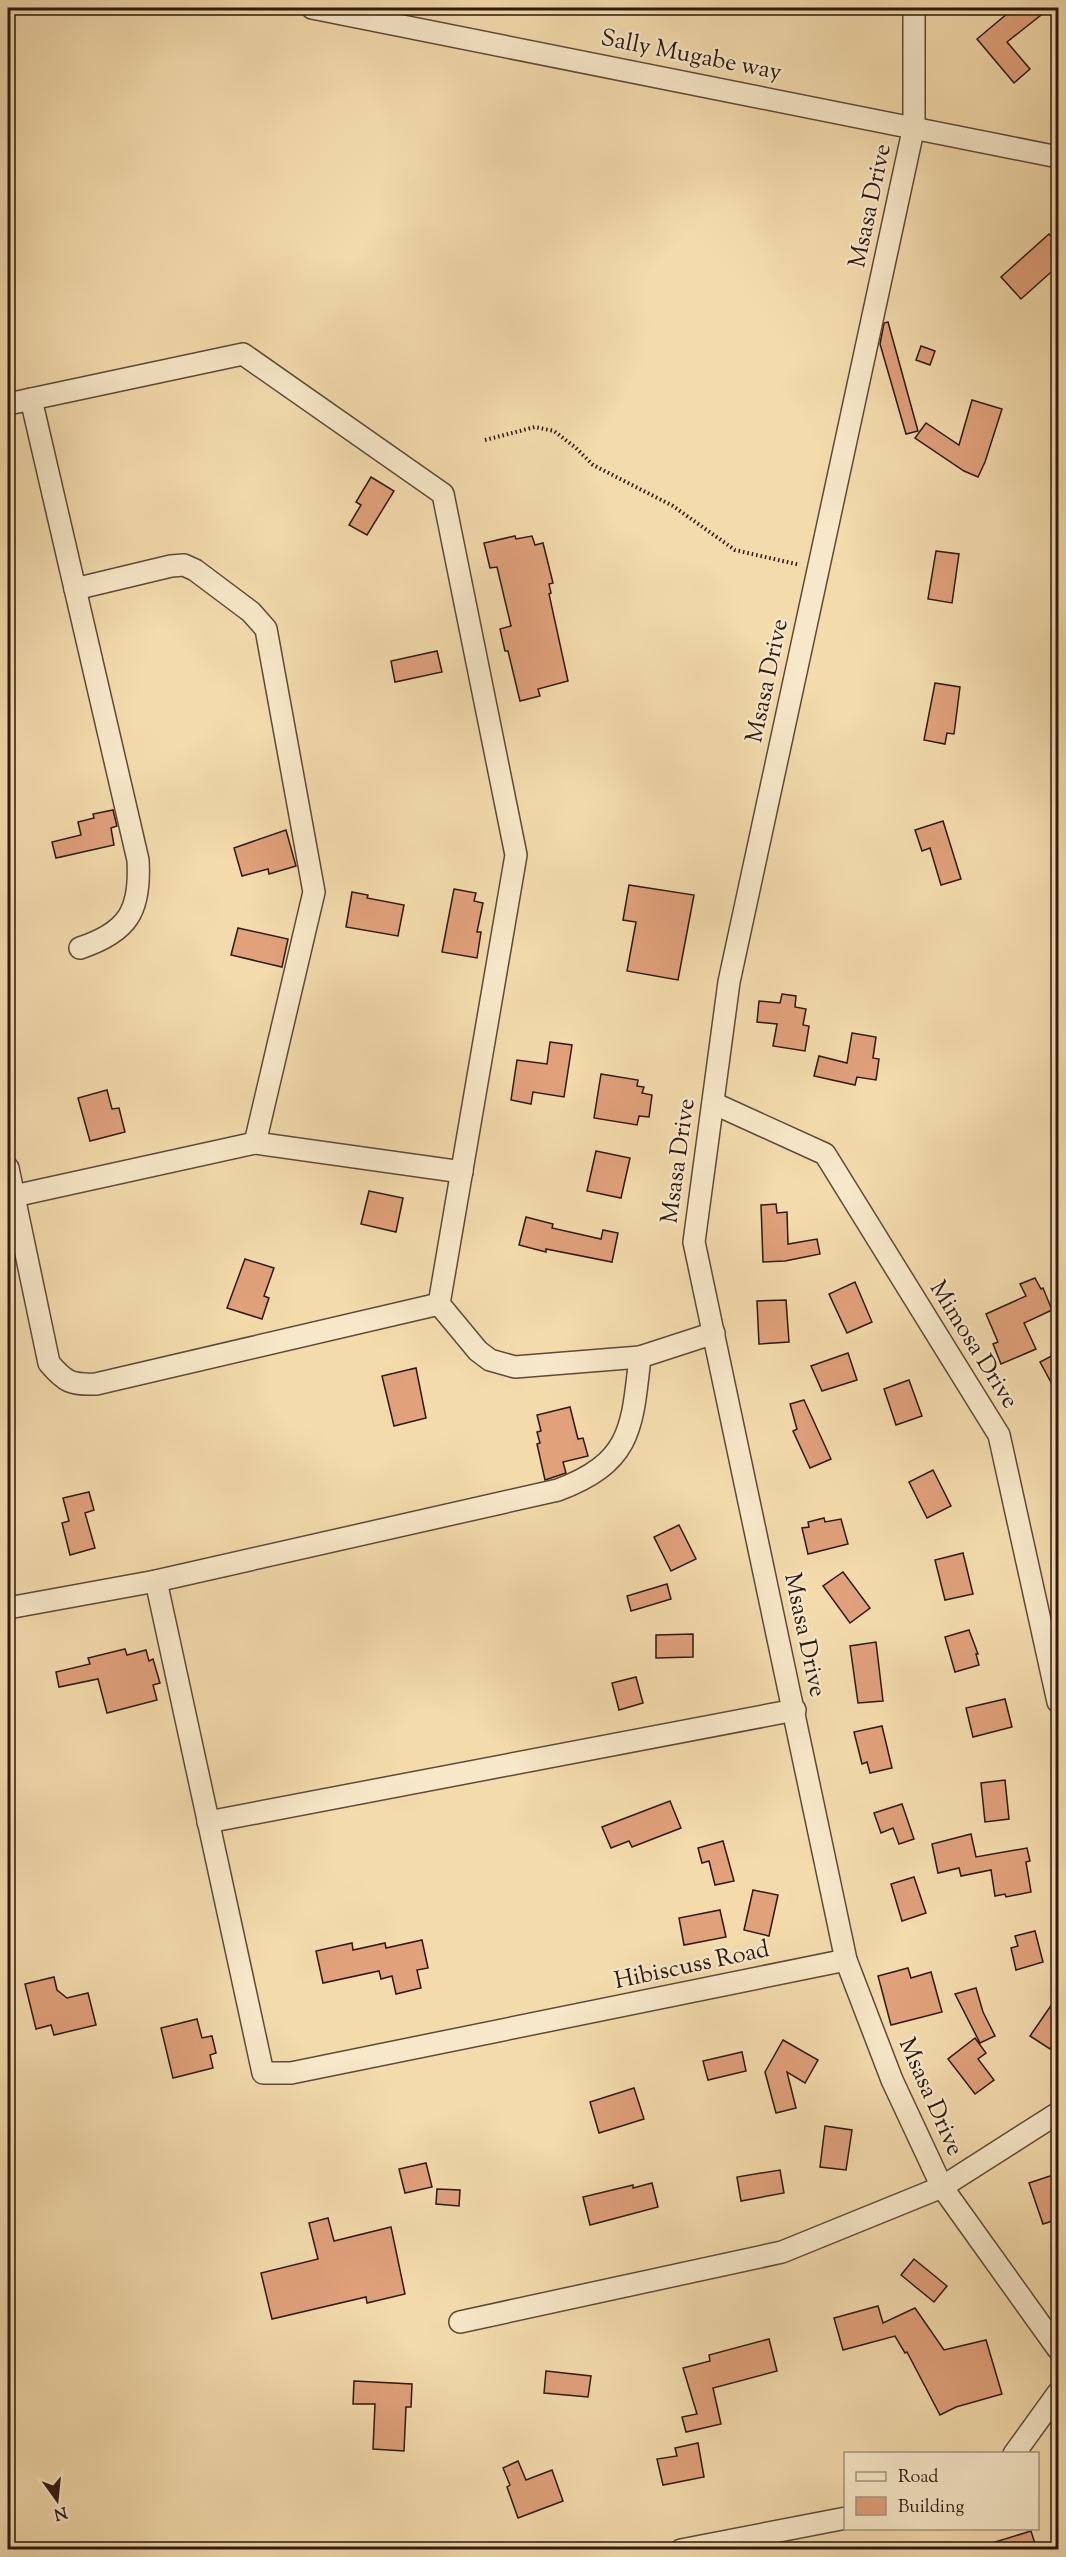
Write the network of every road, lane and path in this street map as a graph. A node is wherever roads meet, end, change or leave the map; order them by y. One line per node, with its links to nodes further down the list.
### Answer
1 (312, 8): 3 (street, Sally Mugabe way)
2 (914, 8): 3 (street, Msasa Drive)
3 (914, 126): 4 (street, Sally Mugabe way); 8 (street, Msasa Drive)
4 (1059, 157)
5 (31, 399): 6 (street); 9 (street); 14 (street)
6 (8, 404)
7 (485, 440): 8 (path)
8 (819, 569): 11 (street, Msasa Drive)
9 (75, 589): 10 (street); 12 (street)
10 (80, 948)
11 (713, 1103): 17 (street, Msasa Drive); 21 (street, Mimosa Drive)
12 (255, 1143): 14 (street); 15 (street)
13 (8, 1168): 15 (street)
14 (462, 1172): 16 (street)
15 (14, 1196): 16 (street)
16 (439, 1304): 18 (street)
17 (714, 1333): 18 (street); 22 (street, Msasa Drive)
18 (640, 1357): 19 (street)
19 (156, 1581): 20 (street); 23 (street)
20 (8, 1608)
21 (1059, 1702)
22 (795, 1710): 23 (street); 24 (street, Msasa Drive)
23 (208, 1822): 24 (street, Hibiscuss Road)
24 (846, 1960): 26 (street, Msasa Drive)
25 (1059, 2113): 26 (street)
26 (942, 2187): 27 (street); 28 (street, Msasa Drive)
27 (460, 2322)
28 (1059, 2349)
29 (1059, 2393): 30 (street)
30 (1015, 2452)
31 (844, 2518): 32 (street)
32 (681, 2550)

